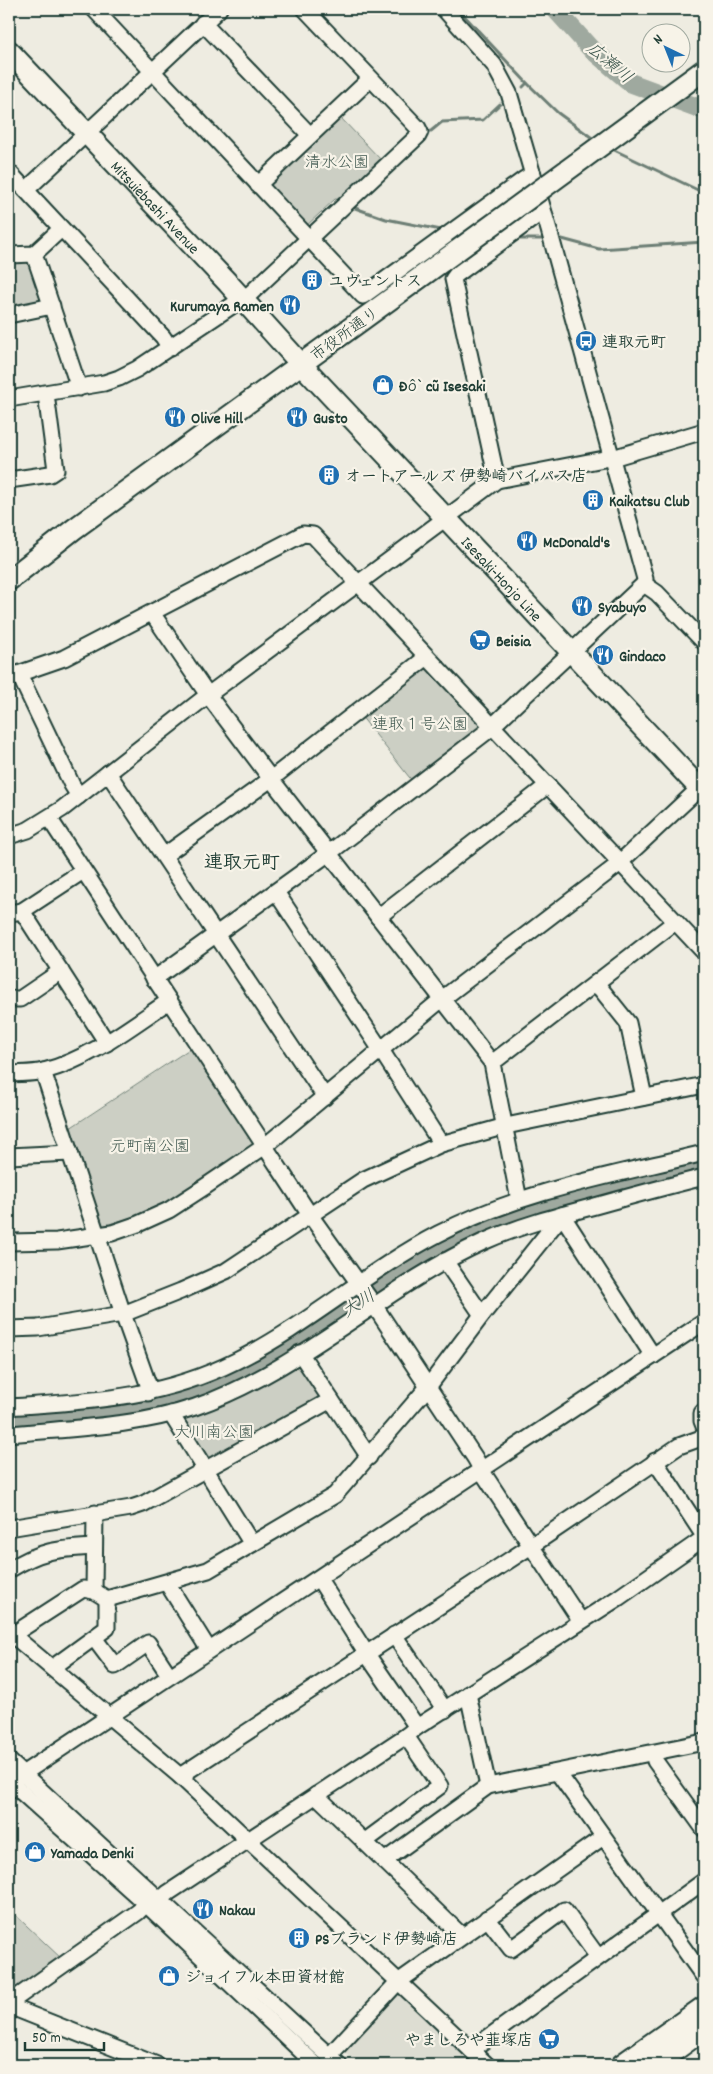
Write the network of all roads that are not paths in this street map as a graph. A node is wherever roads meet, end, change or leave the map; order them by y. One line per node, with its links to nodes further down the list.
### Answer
1 (94, 9): 8 (street)
2 (219, 9): 5 (street)
3 (305, 9): 9 (street)
4 (444, 9): 13 (street)
5 (203, 23): 8 (street); 11 (street)
6 (9, 51): 10 (main road, Mitsuiebashi Avenue)
7 (704, 70): 25 (main road, 市役所通り, bridge)
8 (152, 71): 10 (street); 14 (street)
9 (370, 79): 11 (street); 18 (street)
10 (86, 134): 15 (street); 21 (main road, Mitsuiebashi Avenue)
11 (310, 135): 14 (street)
12 (9, 172): 15 (street)
13 (533, 174): 16 (street); 18 (street)
14 (258, 185): 18 (street)
15 (26, 190): 17 (street)
16 (544, 213): 30 (street); 32 (street)
17 (61, 229): 19 (street); 24 (street)
18 (308, 238): 21 (street)
19 (34, 254): 20 (street); 22 (street)
20 (9, 255)
21 (242, 300): 24 (street); 25 (main road, Mitsuiebashi Avenue)
22 (52, 306): 23 (street); 26 (street)
23 (9, 315)
24 (170, 348): 26 (street)
25 (301, 364): 33 (main road, Isesaki-Honjo Line); 34 (main road, 市役所通り)
26 (79, 388): 27 (street)
27 (46, 394): 28 (street); 31 (street)
28 (9, 399)
29 (704, 431): 30 (street)
30 (612, 457): 32 (street); 36 (street)
31 (9, 480)
32 (497, 480): 33 (street)
33 (447, 517): 35 (street); 39 (main road, Isesaki-Honjo Line)
34 (9, 580)
35 (357, 584): 37 (street); 40 (street); 42 (street)
36 (644, 584): 38 (street); 39 (street)
37 (152, 613): 41 (street); 42 (street)
38 (704, 642)
39 (572, 652): 43 (street); 47 (main road, Isesaki-Honjo Line)
40 (427, 657): 43 (street); 45 (street)
41 (14, 676): 48 (street)
42 (208, 695): 44 (street); 45 (street)
43 (493, 726): 46 (street); 51 (street)
44 (108, 773): 48 (street); 52 (street)
45 (270, 779): 51 (street); 52 (street)
46 (548, 785): 53 (street); 57 (street)
47 (703, 788): 53 (street)
48 (79, 796): 49 (street)
49 (49, 818): 50 (street); 54 (street)
50 (9, 836)
51 (329, 853): 55 (street); 57 (street)
52 (164, 855): 59 (street)
53 (620, 862): 58 (street); 65 (street)
54 (83, 871): 56 (street); 62 (street)
55 (276, 892): 59 (street); 68 (street)
56 (15, 912): 61 (street)
57 (378, 917): 65 (street)
58 (675, 922): 60 (street); 63 (street)
59 (217, 934): 62 (street); 73 (street)
60 (704, 952)
61 (60, 971): 64 (street); 67 (street)
62 (154, 978): 66 (street)
63 (596, 983): 69 (street); 74 (street)
64 (9, 999)
65 (442, 999): 68 (street); 69 (street)
66 (169, 1000): 67 (street); 77 (street)
67 (107, 1043): 70 (street)
68 (381, 1050): 73 (street); 76 (street)
69 (492, 1063): 75 (street)
70 (43, 1071): 71 (street); 79 (street)
71 (9, 1074)
72 (704, 1085): 74 (street)
73 (325, 1097): 77 (street)
74 (644, 1097): 75 (street)
75 (506, 1126): 76 (street); 82 (street)
76 (441, 1144): 84 (street)
77 (264, 1146): 84 (street); 85 (street)
78 (704, 1152): 82 (street)
79 (70, 1154): 80 (street); 85 (street)
80 (9, 1156)
81 (704, 1177): 83 (street)
82 (519, 1200): 88 (street)
83 (562, 1214): 87 (street); 91 (street); 95 (street)
84 (310, 1215): 88 (street); 90 (street)
85 (98, 1236): 86 (street); 90 (street)
86 (9, 1242)
87 (445, 1261): 89 (street); 91 (street)
88 (360, 1285): 89 (street); 97 (street)
89 (373, 1304): 94 (street); 96 (street)
90 (122, 1314): 93 (street); 97 (street)
91 (482, 1315): 96 (street)
92 (704, 1322): 95 (street)
93 (9, 1329)
94 (300, 1353): 98 (street); 101 (street)
95 (653, 1356): 107 (street)
96 (428, 1388): 105 (street); 107 (street)
97 (148, 1392): 99 (street)
98 (331, 1400): 105 (street); 108 (street)
99 (9, 1407)
100 (704, 1411): 102 (street)
101 (171, 1414): 103 (street); 108 (street)
102 (704, 1426)
103 (9, 1434)
104 (704, 1438): 106 (street)
105 (369, 1457): 112 (street)
106 (655, 1461): 111 (street); 113 (street)
107 (480, 1469): 113 (street); 116 (street)
108 (204, 1470): 109 (street); 112 (street)
109 (95, 1513): 110 (street); 114 (street)
110 (9, 1528)
111 (704, 1537): 120 (street)
112 (252, 1544): 117 (street)
113 (531, 1546): 120 (street); 122 (street)
114 (94, 1547): 115 (street); 118 (street)
115 (9, 1570)
116 (318, 1579): 124 (street); 125 (street)
117 (167, 1582): 119 (street); 124 (street)
118 (94, 1591): 119 (street); 121 (street)
119 (107, 1599): 123 (street)
120 (580, 1620): 128 (street)
121 (11, 1633): 126 (street)
122 (394, 1635): 125 (street); 129 (street)
123 (94, 1638): 126 (street); 127 (street)
124 (209, 1650): 127 (street)
125 (366, 1653): 131 (street); 137 (street)
126 (52, 1668): 130 (street)
127 (169, 1675): 130 (street)
128 (468, 1694): 129 (street); 139 (street)
129 (445, 1710): 131 (street)
130 (110, 1716): 136 (street); 137 (street)
131 (411, 1731): 140 (street); 144 (street)
132 (704, 1742): 133 (street)
133 (653, 1753): 135 (street); 141 (street)
134 (9, 1761): 136 (street)
135 (558, 1773): 139 (street); 142 (street)
136 (24, 1774): 138 (street); 147 (street)
137 (180, 1776): 143 (street)
138 (9, 1782): 147 (street)
139 (488, 1786): 145 (street)
140 (316, 1795): 143 (street); 144 (street)
141 (704, 1828)
142 (603, 1837): 148 (street); 149 (street)
143 (247, 1840): 147 (street); 153 (street)
144 (364, 1842): 145 (street)
145 (384, 1861): 150 (street)
146 (704, 1881): 148 (street)
147 (153, 1902): 154 (street); 158 (street); 160 (street)
148 (659, 1914): 151 (street); 152 (street)
149 (487, 1918): 150 (street); 151 (street)
150 (462, 1936): 153 (street)
151 (598, 1957): 157 (street)
152 (704, 1977)
153 (398, 1982): 157 (street); 158 (street)
154 (9, 2004): 159 (street)
155 (704, 2008): 162 (highway)
156 (704, 2028): 163 (highway)
157 (471, 2050): 161 (street)
158 (334, 2061)
159 (156, 2065)
160 (316, 2065)
161 (487, 2065)
162 (623, 2065)
163 (653, 2065)

